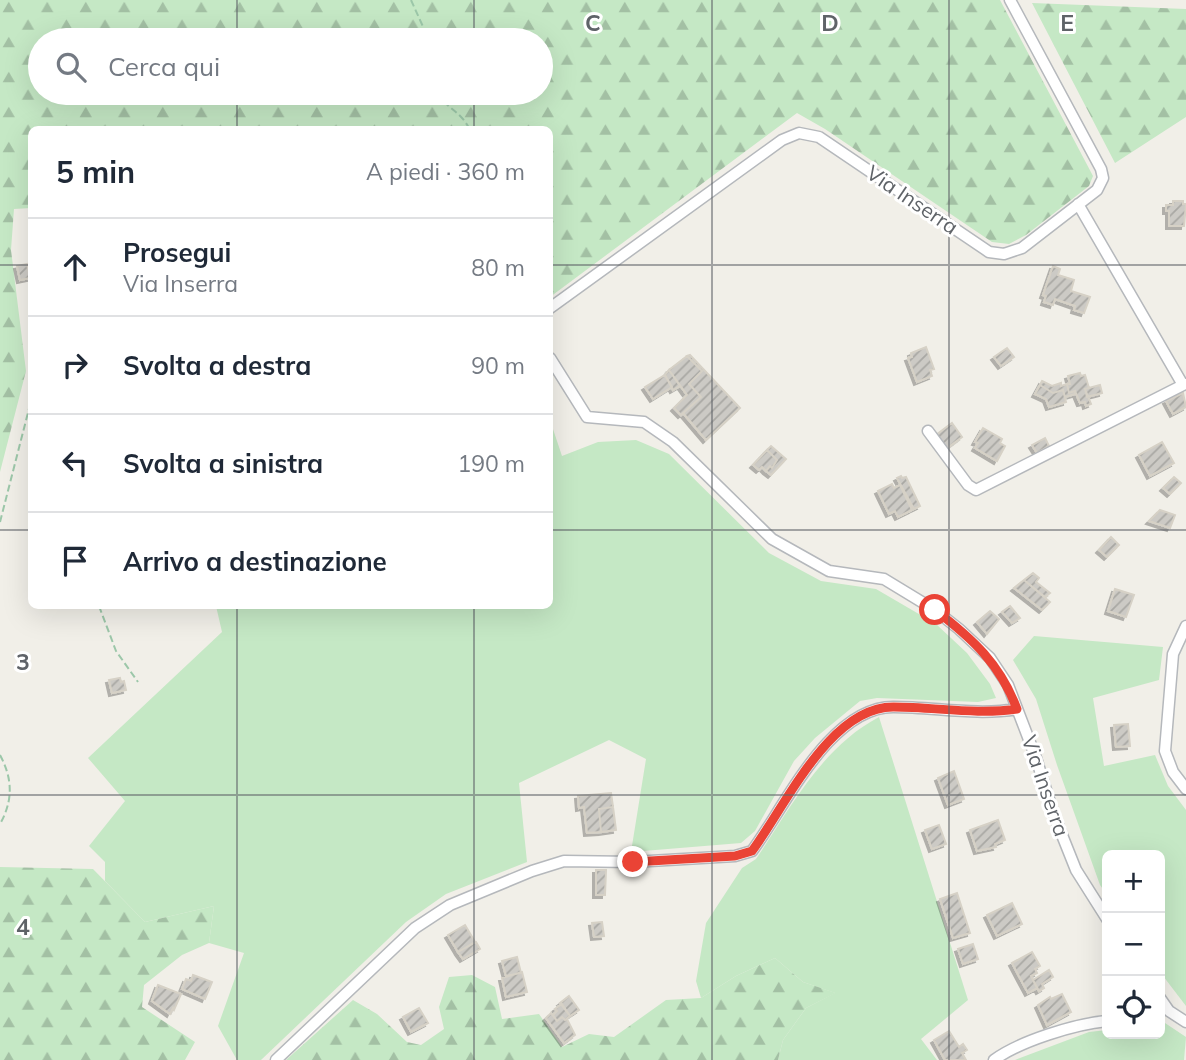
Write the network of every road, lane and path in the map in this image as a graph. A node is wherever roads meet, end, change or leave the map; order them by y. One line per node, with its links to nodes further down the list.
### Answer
1 (411, 0): 3 (path)
2 (1010, 0): 6 (street, Via Inserra)
3 (424, 28)
4 (449, 105): 5 (path)
5 (468, 126)
6 (1078, 204): 7 (street, Via Inserra); 9 (street)
7 (553, 306)
8 (553, 363): 16 (street, Via Inserra)
9 (1185, 384): 11 (street)
10 (28, 413): 12 (path)
11 (928, 431)
12 (0, 522)
13 (101, 609): 15 (path)
14 (1186, 626): 18 (street)
15 (138, 682)
16 (1017, 709): 20 (street, Via Inserra); 24 (street)
17 (0, 755): 19 (path)
18 (1186, 789)
19 (0, 824)
20 (1103, 913)
21 (1165, 1012): 23 (street)
22 (1102, 1021): 25 (street)
23 (1186, 1022)
24 (276, 1060)
25 (994, 1060)

